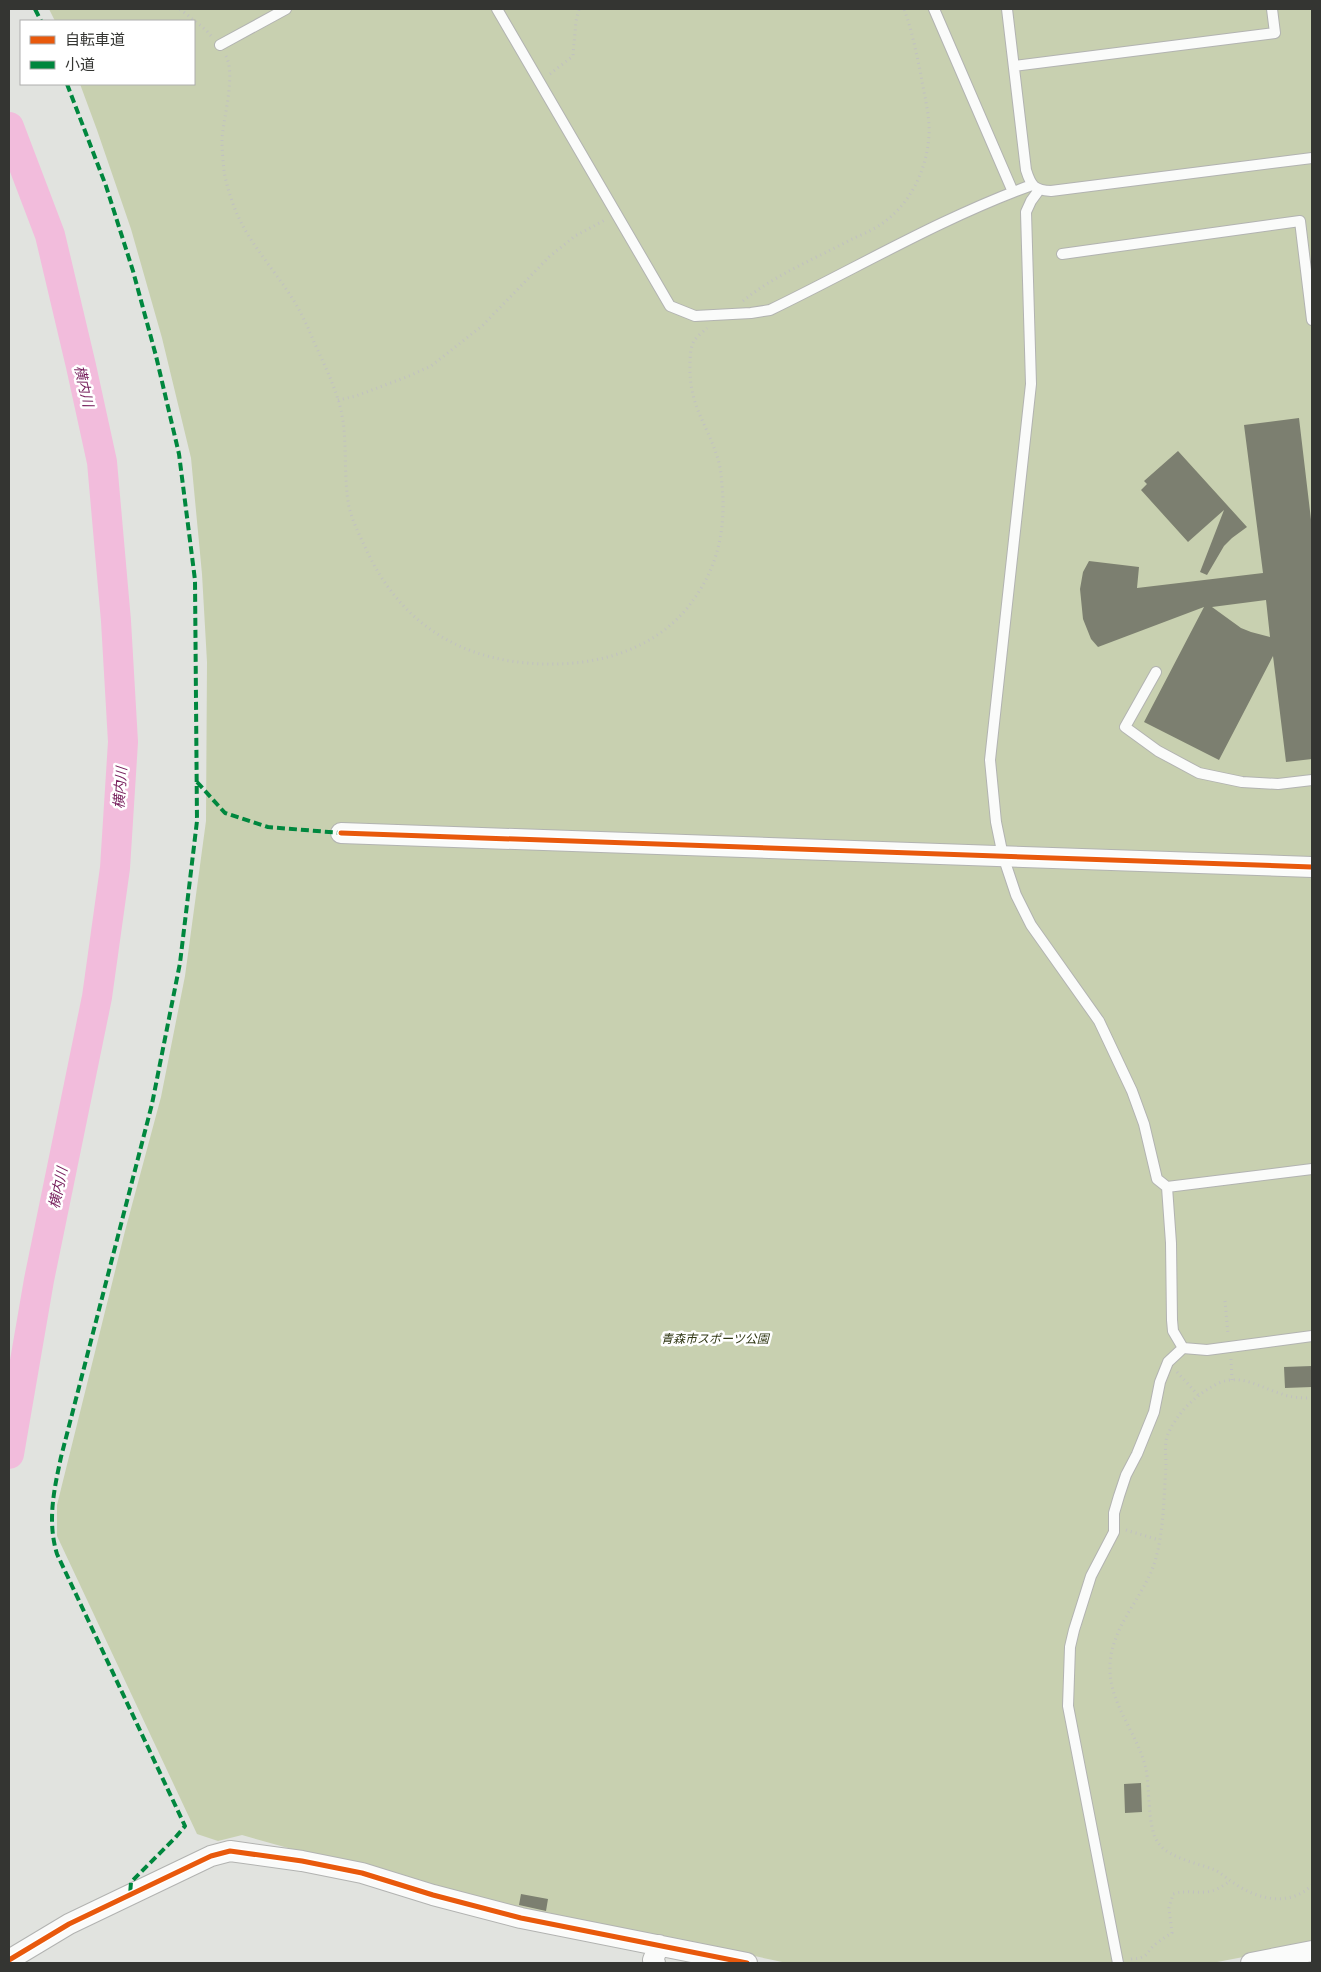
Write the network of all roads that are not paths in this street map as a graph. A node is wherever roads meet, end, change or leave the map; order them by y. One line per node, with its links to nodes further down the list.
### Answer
1 (286, 9): 6 (lane)
2 (497, 9): 10 (lane)
3 (934, 9): 10 (lane)
4 (1007, 9): 7 (lane)
5 (1272, 9): 7 (lane)
6 (220, 46)
7 (1014, 66): 9 (lane)
8 (1312, 158): 9 (lane)
9 (1035, 188): 10 (lane); 16 (lane)
10 (1013, 192)
11 (1062, 254): 12 (lane)
12 (1312, 320)
13 (1156, 672): 14 (lane)
14 (1312, 780)
15 (341, 833): 16 (street)
16 (1002, 856): 17 (street); 19 (lane)
17 (1312, 867)
18 (1312, 1169): 19 (lane)
19 (1167, 1187): 21 (lane)
20 (1312, 1336): 21 (lane)
21 (1184, 1348): 25 (lane)
22 (1312, 1951): 27 (street)
23 (657, 1954): 24 (street); 26 (street)
24 (9, 1960)
25 (1118, 1962)
26 (747, 1963)
27 (1251, 1963)

